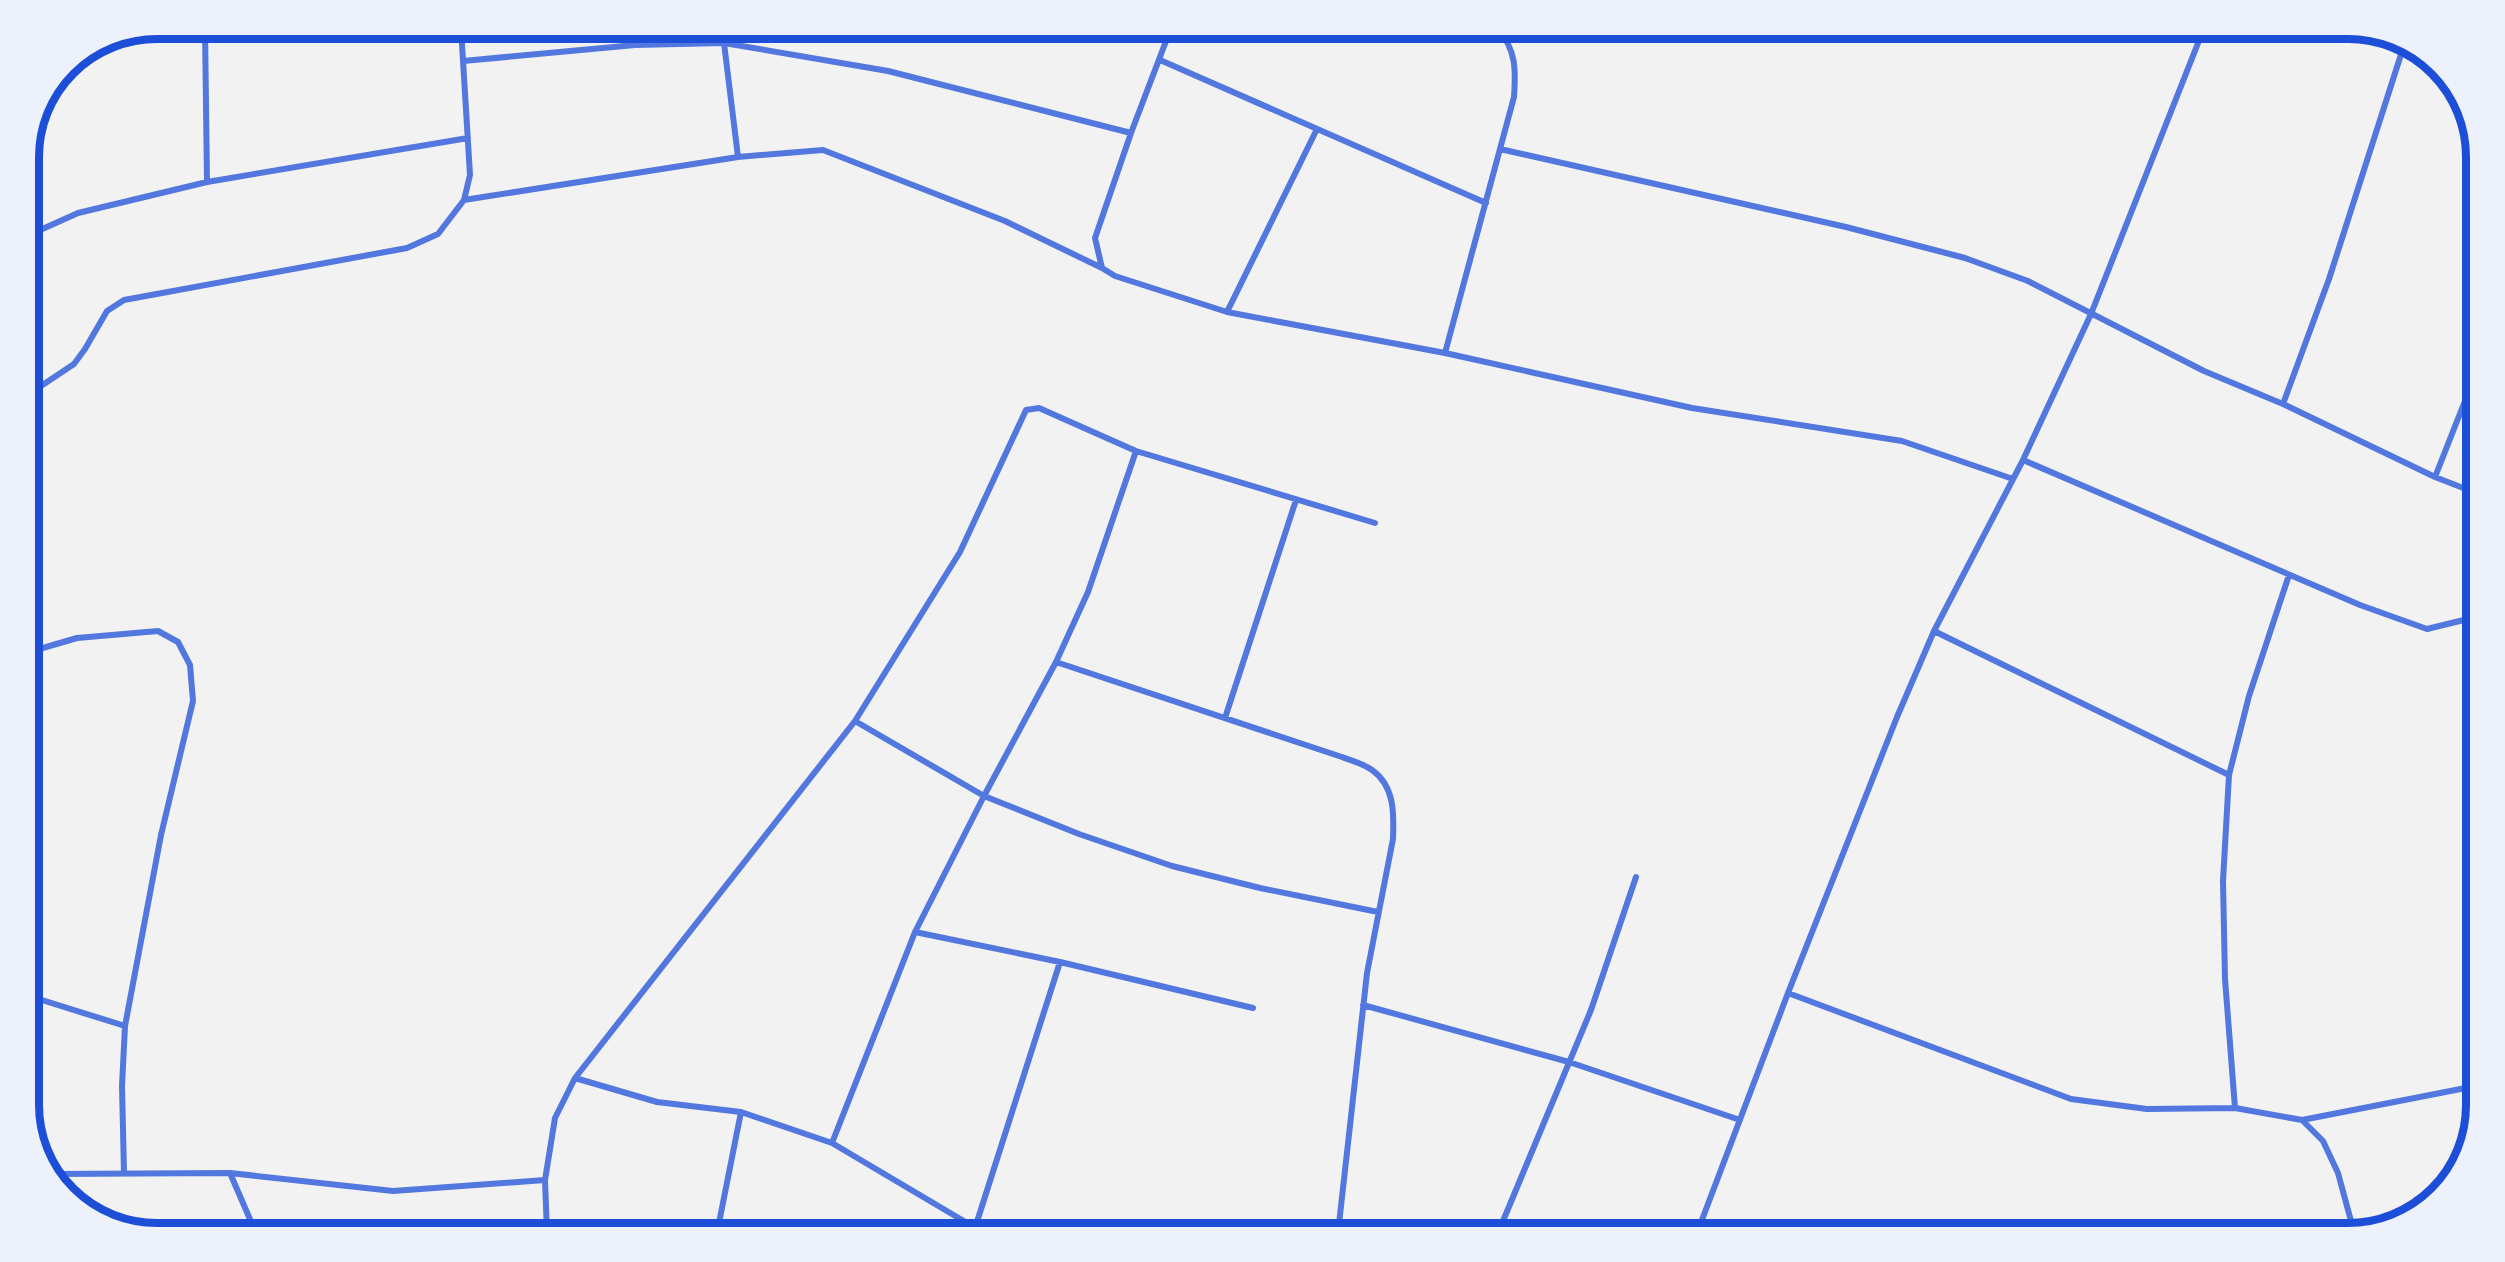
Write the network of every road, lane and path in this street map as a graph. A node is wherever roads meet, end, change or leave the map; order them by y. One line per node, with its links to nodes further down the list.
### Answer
1 (205, 39): 15 (street)
2 (462, 39): 9 (street)
3 (1167, 39): 8 (street)
4 (1506, 39): 13 (street)
5 (2200, 39): 21 (street)
6 (723, 43): 9 (street); 11 (street); 14 (street)
7 (2402, 52): 25 (street)
8 (1160, 60): 10 (street); 11 (street)
9 (463, 61): 12 (street)
10 (1317, 129): 17 (street); 20 (street)
11 (1131, 133): 19 (street)
12 (468, 138): 15 (street); 16 (street)
13 (1500, 149): 17 (street); 21 (street)
14 (738, 157): 16 (street); 19 (street)
15 (207, 182): 18 (street)
16 (464, 200): 23 (street)
17 (1486, 203): 22 (street)
18 (39, 231)
19 (1102, 268): 20 (street)
20 (1227, 312): 22 (street)
21 (2091, 314): 25 (street); 27 (street)
22 (1445, 352): 29 (street)
23 (39, 387)
24 (2466, 398): 28 (street)
25 (2283, 404): 28 (street)
26 (1136, 451): 31 (street); 37 (street); 39 (street)
27 (2023, 460): 29 (street); 33 (street)
28 (2435, 477): 30 (street)
29 (2013, 479): 35 (street)
30 (2466, 489)
31 (1296, 500): 32 (street); 38 (street)
32 (1376, 524)
33 (2289, 575): 34 (street); 40 (street)
34 (2466, 619)
35 (1934, 631): 40 (street); 46 (street)
36 (39, 649): 50 (street)
37 (1056, 662): 38 (street); 41 (street)
38 (1225, 718): 43 (street)
39 (855, 721): 41 (street); 52 (street)
40 (2229, 775): 54 (street)
41 (984, 796): 43 (street); 44 (street)
42 (1636, 877): 51 (street)
43 (1378, 912): 48 (street)
44 (915, 932): 45 (street); 58 (street)
45 (1060, 962): 49 (street); 67 (street)
46 (1788, 993): 54 (street); 56 (street)
47 (39, 999): 50 (street)
48 (1363, 1005): 51 (street); 68 (street)
49 (1253, 1008)
50 (125, 1026): 59 (street)
51 (1569, 1062): 56 (street); 69 (street)
52 (575, 1078): 55 (street); 62 (street)
53 (2466, 1088): 57 (street)
54 (2235, 1108): 57 (street)
55 (741, 1113): 58 (street); 65 (street)
56 (1740, 1120): 70 (street)
57 (2302, 1120): 71 (street)
58 (832, 1143): 66 (street)
59 (124, 1173): 60 (street); 61 (street)
60 (230, 1173): 62 (street); 63 (street)
61 (62, 1174)
62 (546, 1180): 64 (street)
63 (252, 1223)
64 (547, 1223)
65 (719, 1223)
66 (967, 1223)
67 (977, 1223)
68 (1339, 1223)
69 (1502, 1223)
70 (1701, 1223)
71 (2351, 1223)

